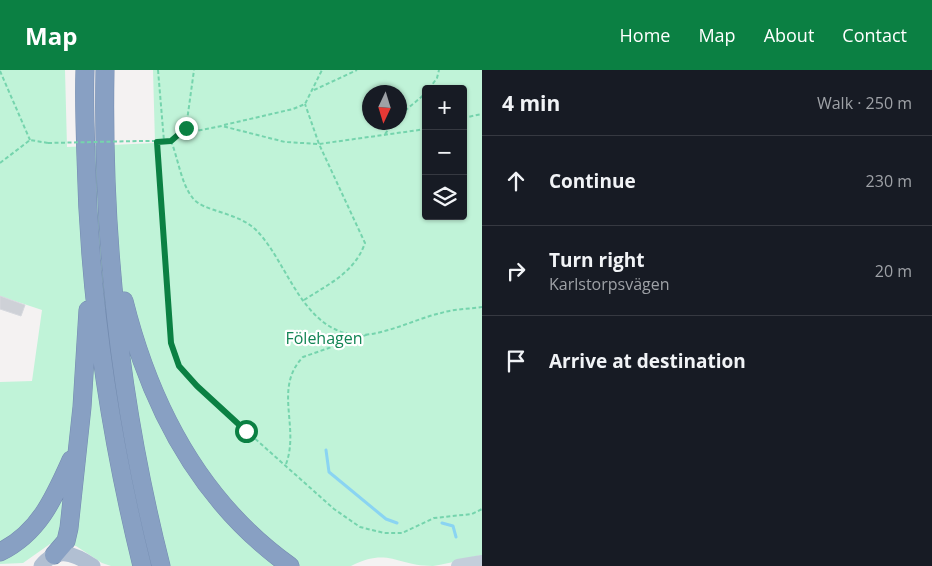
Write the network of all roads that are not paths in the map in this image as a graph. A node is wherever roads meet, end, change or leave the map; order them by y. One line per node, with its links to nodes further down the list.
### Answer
1 (85, 70): 4 (highway)
2 (104, 70): 3 (highway)
3 (109, 238): 11 (highway); 12 (highway)
4 (91, 262): 5 (highway); 10 (highway)
5 (77, 448): 6 (highway); 8 (highway)
6 (0, 552)
7 (482, 562): 13 (main road)
8 (44, 563): 9 (main road)
9 (93, 566)
10 (142, 566)
11 (161, 566)
12 (290, 566)
13 (458, 566)

